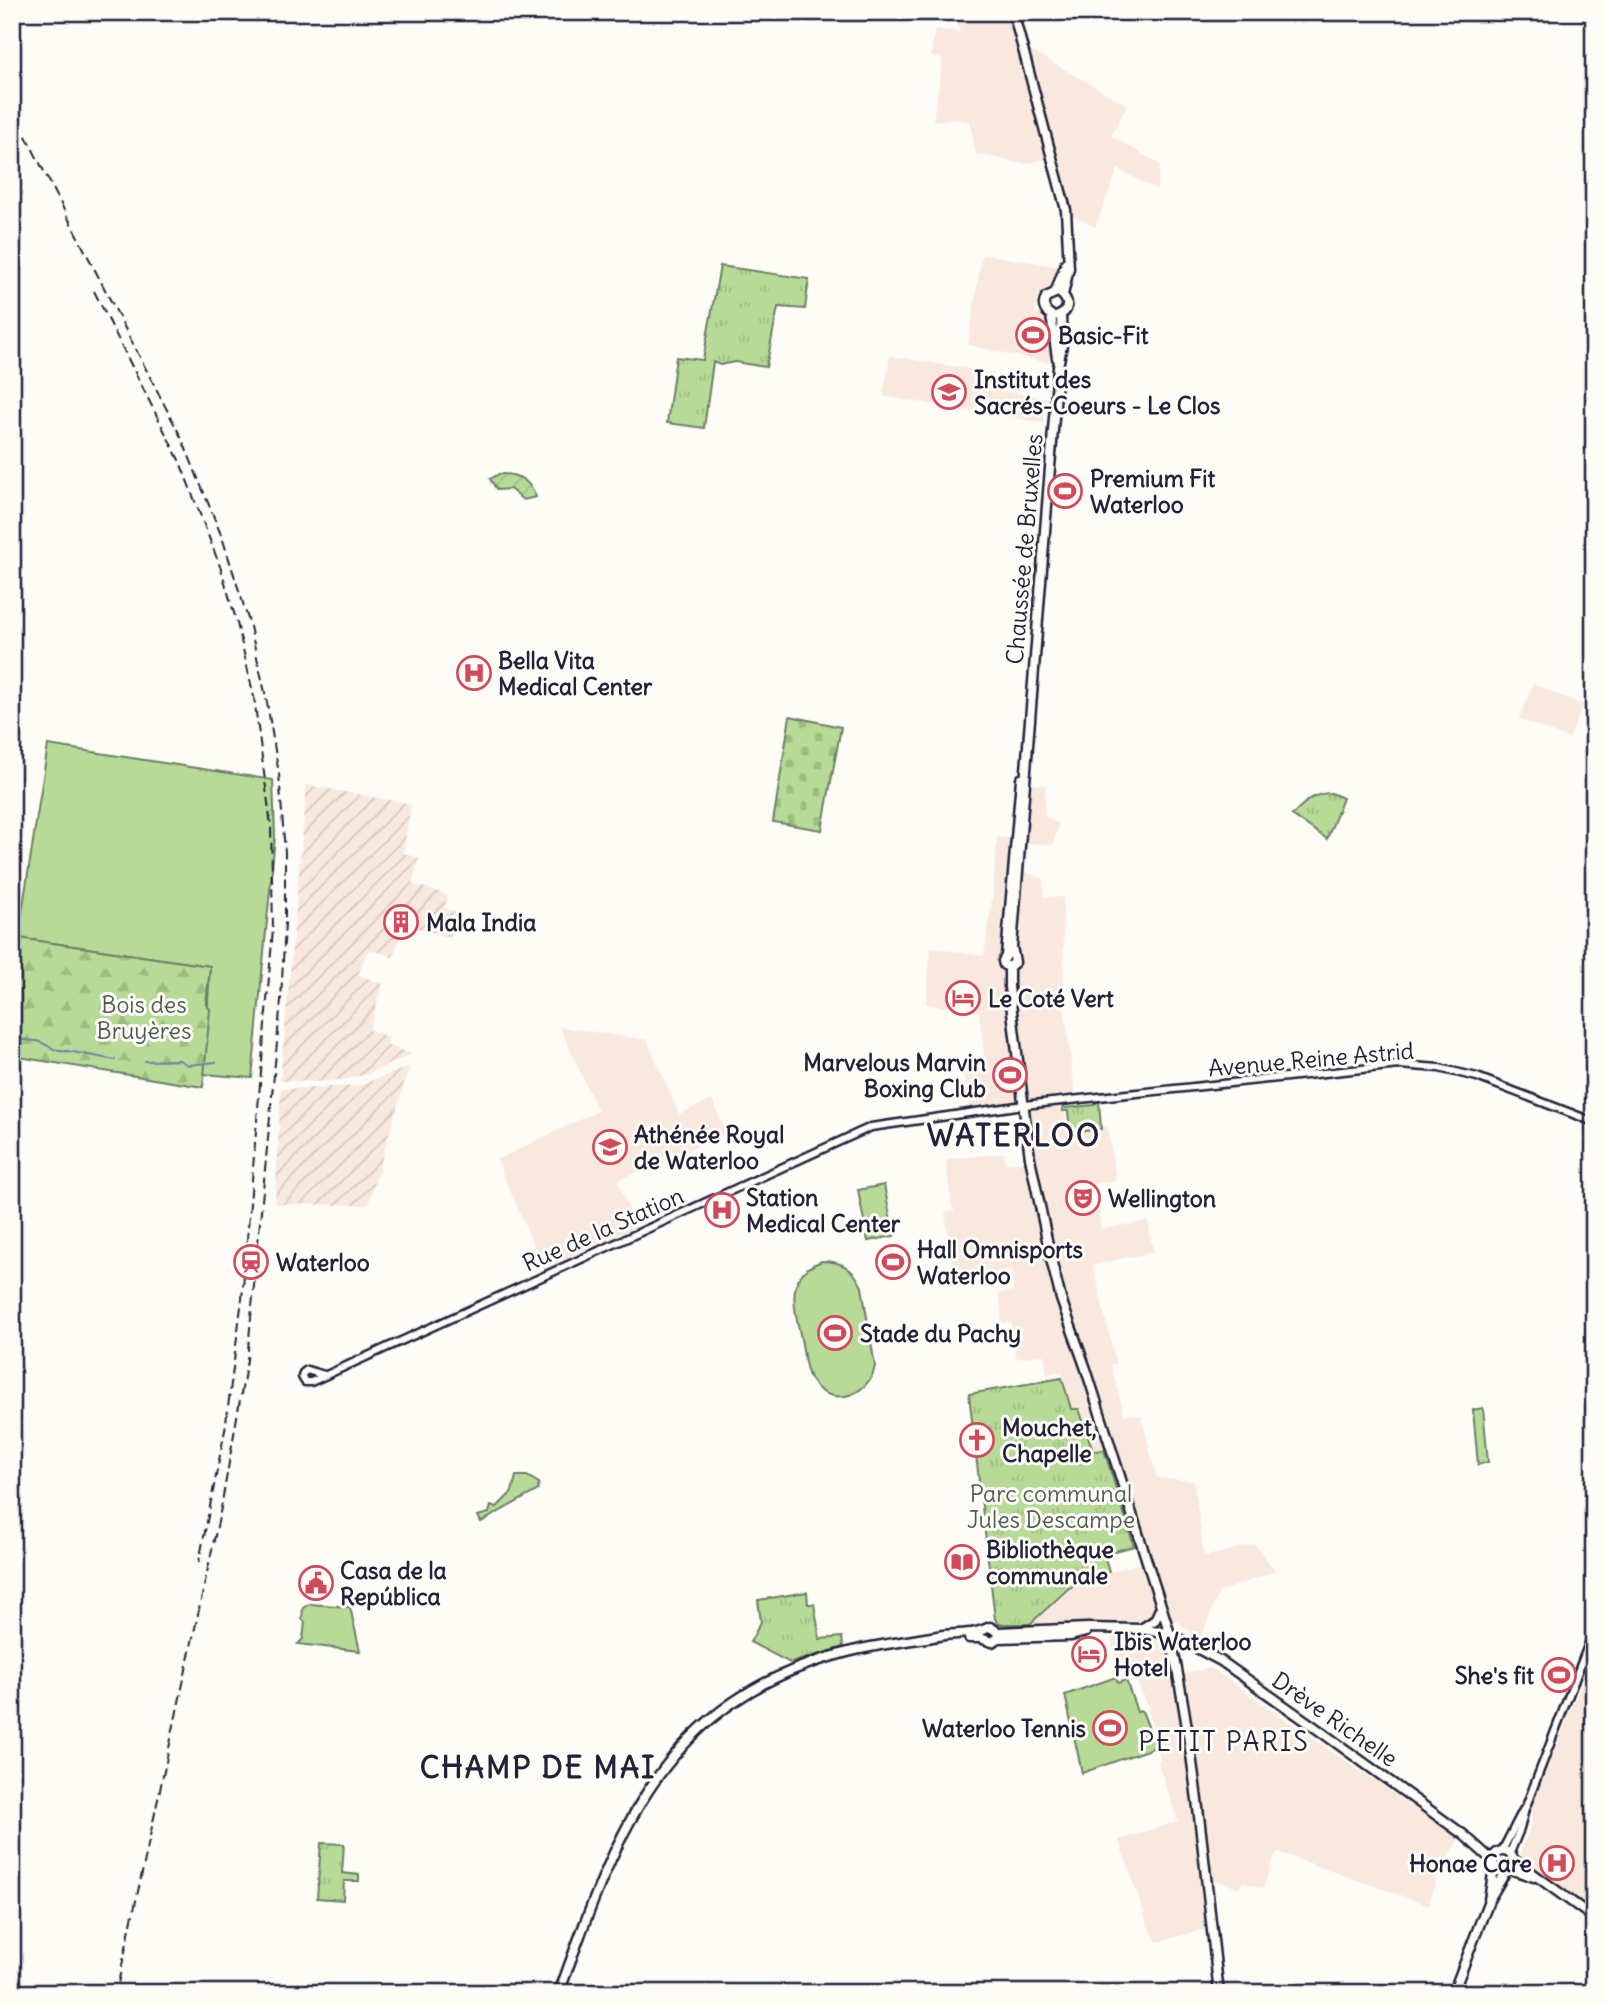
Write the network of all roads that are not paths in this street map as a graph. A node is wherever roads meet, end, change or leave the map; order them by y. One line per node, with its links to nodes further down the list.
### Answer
1 (1013, 12): 2 (main road, Chaussée de Bruxelles)
2 (1059, 294): 3 (main road, Chaussée de Bruxelles); 4 (main road, Chaussée de Bruxelles)
3 (1051, 315): 4 (main road); 5 (main road, Chaussée de Bruxelles)
4 (1061, 315): 5 (main road, Chaussée de Bruxelles)
5 (1059, 364): 6 (main road, Chaussée de Bruxelles)
6 (1028, 737): 7 (main road, Chaussée de Bruxelles); 8 (main road, Chaussée de Bruxelles)
7 (1016, 898): 8 (main road); 9 (main road, Chaussée de Bruxelles)
8 (1009, 905): 9 (main road, Chaussée de Bruxelles); 10 (main road, Chaussée de Bruxelles)
9 (1013, 926): 10 (main road, Chaussée de Bruxelles)
10 (1009, 957): 11 (main road, Chaussée de Bruxelles)
11 (1024, 1105): 12 (street, Avenue Reine Astrid); 14 (street, Rue de la Station); 16 (main road, Chaussée de Bruxelles)
12 (1594, 1122)
13 (312, 1371): 14 (street); 15 (street); 15 (street)
14 (324, 1375): 15 (street, Rue de la Station)
15 (313, 1381)
16 (1160, 1609): 17 (main road); 19 (main road, Chaussée de Bruxelles)
17 (1141, 1629): 19 (main road, Drève Richelle); 21 (main road, Drève Richelle)
18 (1594, 1630): 25 (street)
19 (1170, 1634): 22 (main road, Drève Richelle); 23 (main road, Chaussée de Bruxelles)
20 (985, 1635): 21 (main road); 21 (main road); 31 (main road)
21 (998, 1635)
22 (1193, 1646): 23 (main road); 24 (main road, Drève Richelle)
23 (1177, 1661): 32 (main road, Chaussée de Bruxelles)
24 (1474, 1843): 25 (main road, Drève Richelle); 26 (main road, Drève Richelle)
25 (1506, 1854): 26 (main road); 27 (main road); 28 (main road, Drève Richelle)
26 (1494, 1864): 27 (main road, Drève Richelle); 29 (main road)
27 (1508, 1870): 28 (main road, Drève Richelle); 29 (main road)
28 (1538, 1878): 30 (main road, Drève Richelle)
29 (1489, 1900): 33 (main road)
30 (1594, 1918)
31 (559, 1993)
32 (1219, 1993)
33 (1454, 1993)

